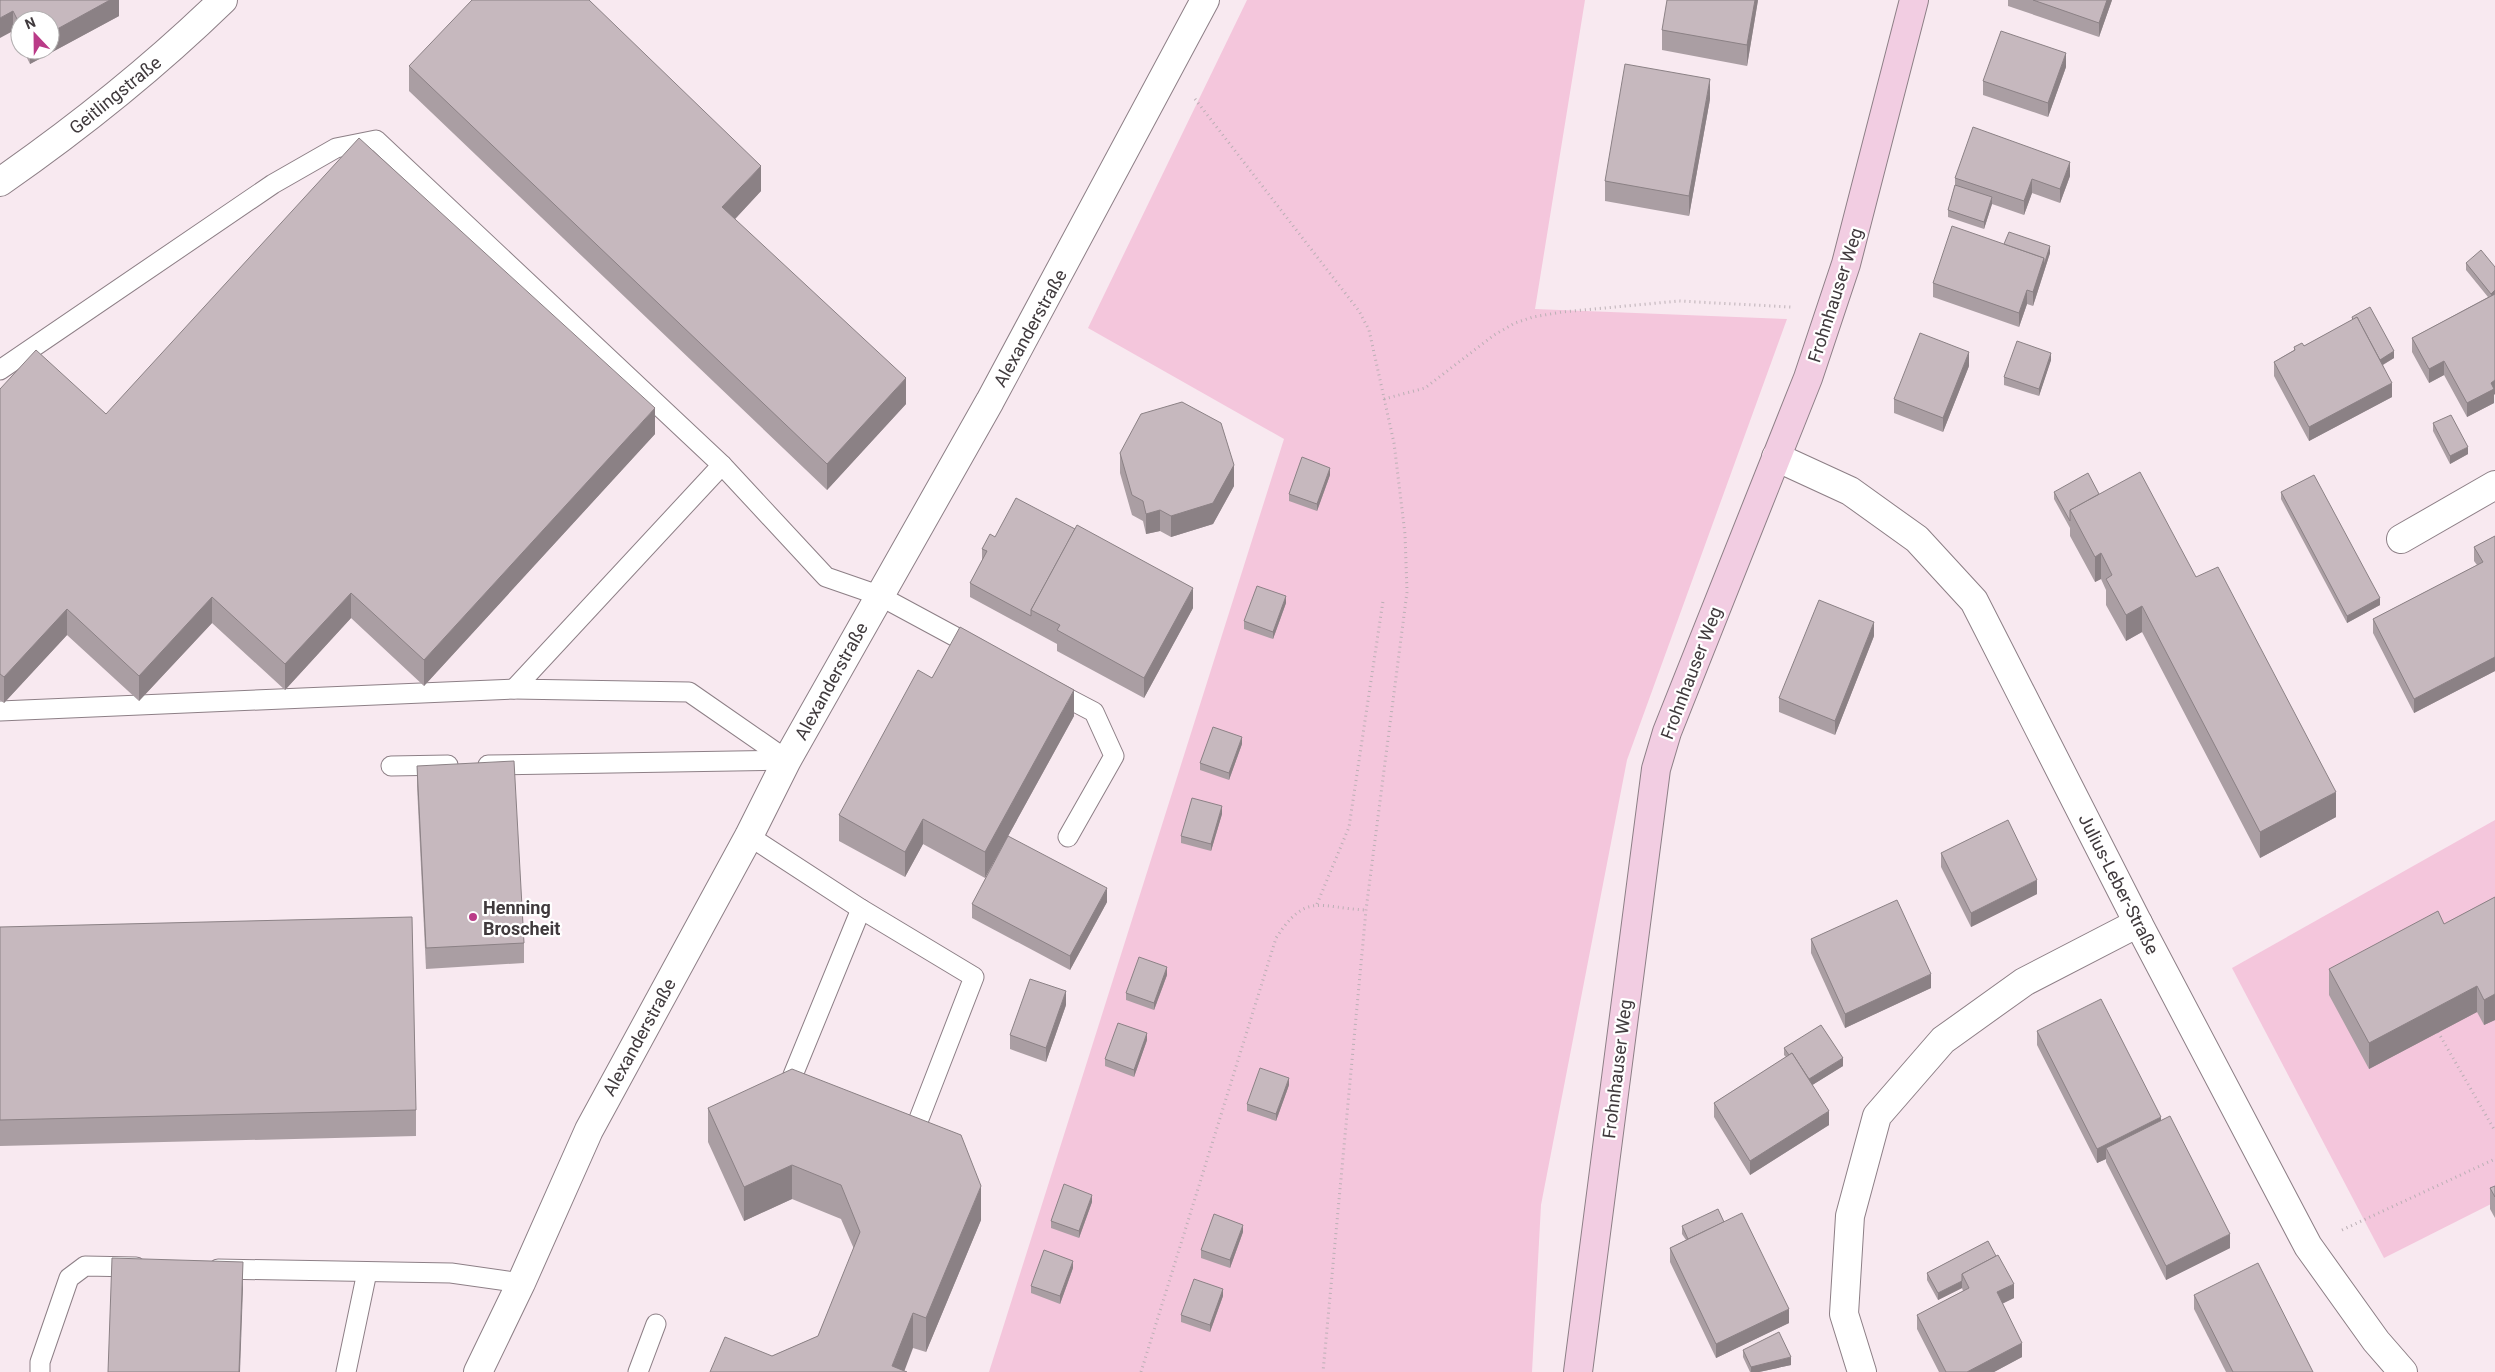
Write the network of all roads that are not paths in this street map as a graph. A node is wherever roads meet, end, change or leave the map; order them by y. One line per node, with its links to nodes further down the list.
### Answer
1 (223, 0): 4 (street, Geitlingstraße)
2 (1205, 0): 10 (street, Alexanderstraße)
3 (1914, 0): 6 (main road, Frohnhauser Weg)
4 (0, 182)
5 (0, 370): 7 (lane)
6 (1776, 457): 20 (street, Julius-Leber-Straße); 32 (main road, Frohnhauser Weg)
7 (722, 464): 10 (lane); 13 (lane)
8 (2495, 485): 9 (street)
9 (2401, 539)
10 (878, 595): 11 (lane); 15 (street, Alexanderstraße)
11 (990, 656)
12 (1034, 680): 18 (lane)
13 (514, 689): 14 (lane); 15 (lane)
14 (0, 711)
15 (787, 760): 16 (lane); 17 (street, Alexanderstraße)
16 (391, 766)
17 (749, 836): 19 (lane); 26 (street, Alexanderstraße)
18 (1068, 837)
19 (861, 909): 21 (lane); 22 (lane)
20 (2138, 923): 33 (street); 34 (street, Julius-Leber-Straße)
21 (793, 1075)
22 (917, 1124)
23 (153, 1268): 28 (lane)
24 (202, 1269): 25 (lane)
25 (367, 1272): 26 (lane); 29 (lane)
26 (521, 1283): 30 (street, Alexanderstraße)
27 (656, 1324): 31 (lane)
28 (40, 1372)
29 (346, 1372)
30 (478, 1372)
31 (638, 1372)
32 (1578, 1372)
33 (1862, 1372)
34 (2403, 1372)

